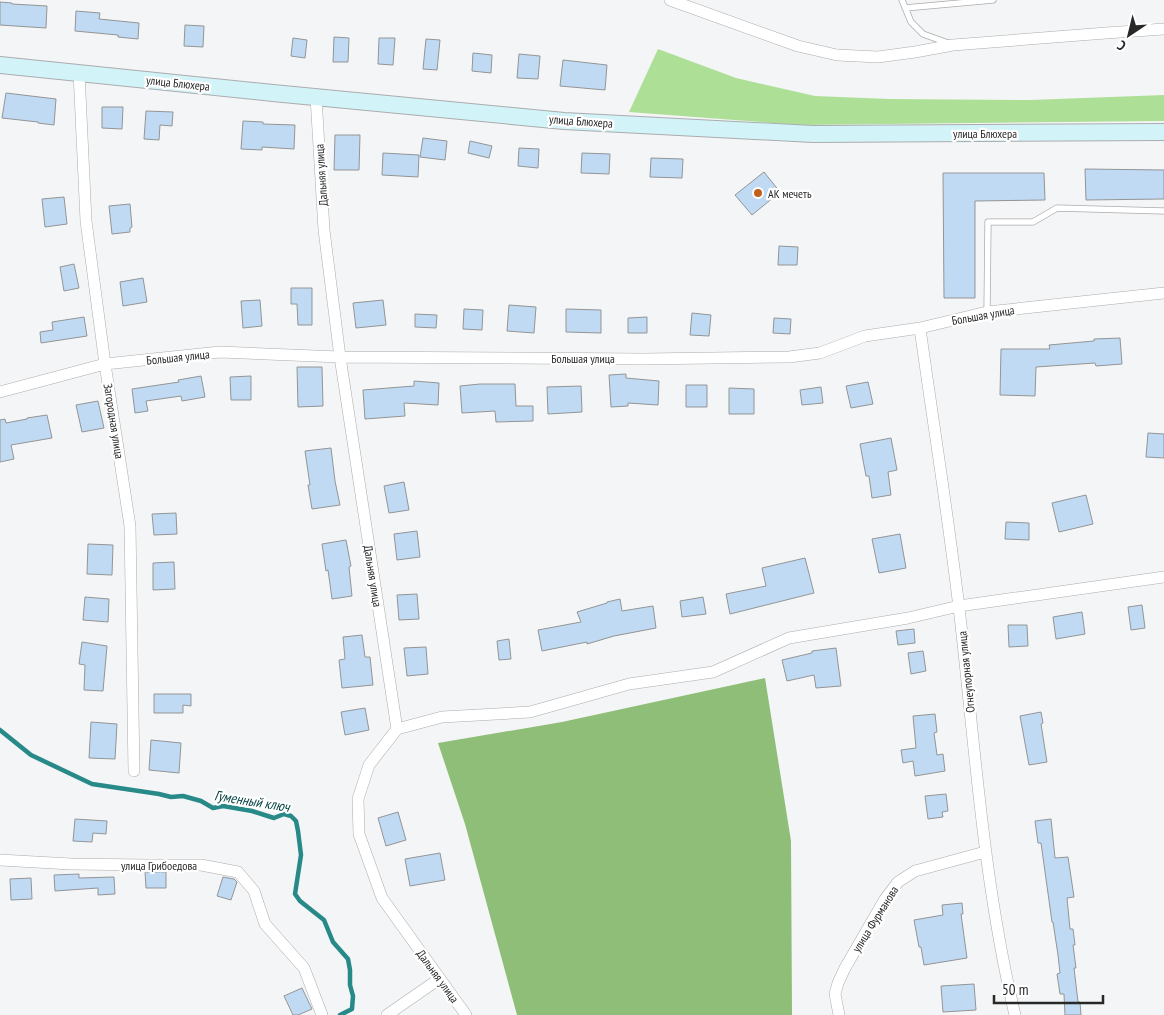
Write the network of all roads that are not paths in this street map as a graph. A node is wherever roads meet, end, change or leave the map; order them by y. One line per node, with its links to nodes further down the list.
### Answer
1 (670, 0): 6 (street)
2 (902, 0): 4 (lane)
3 (993, 0): 4 (lane)
4 (905, 8): 6 (lane)
5 (1164, 29): 6 (street)
6 (953, 45)
7 (0, 65): 8 (main road, улица Блюхера)
8 (79, 72): 9 (main road, улица Блюхера); 16 (street, Загородная улица)
9 (316, 97): 10 (main road, улица Блюхера); 15 (street, Дальняя улица)
10 (1164, 132)
11 (1164, 211): 13 (lane)
12 (1164, 293): 13 (street, Большая улица)
13 (987, 312): 14 (street, Большая улица)
14 (920, 328): 15 (street, Большая улица); 19 (street, Огнеупорная улица)
15 (340, 357): 16 (street, Большая улица); 20 (street, Дальняя улица)
16 (105, 364): 17 (street, Большая улица); 21 (street, Загородная улица)
17 (0, 392)
18 (1164, 578): 19 (street)
19 (959, 606): 20 (street); 22 (street, Огнеупорная улица)
20 (397, 729): 24 (street, Дальняя улица)
21 (134, 771)
22 (985, 852): 28 (street, улица Фурманова); 29 (street, Огнеупорная улица)
23 (0, 860): 25 (street, улица Грибоедова)
24 (439, 978): 26 (street); 27 (street, Дальняя улица)
25 (322, 1015)
26 (387, 1015)
27 (466, 1015)
28 (839, 1015)
29 (1016, 1015)

